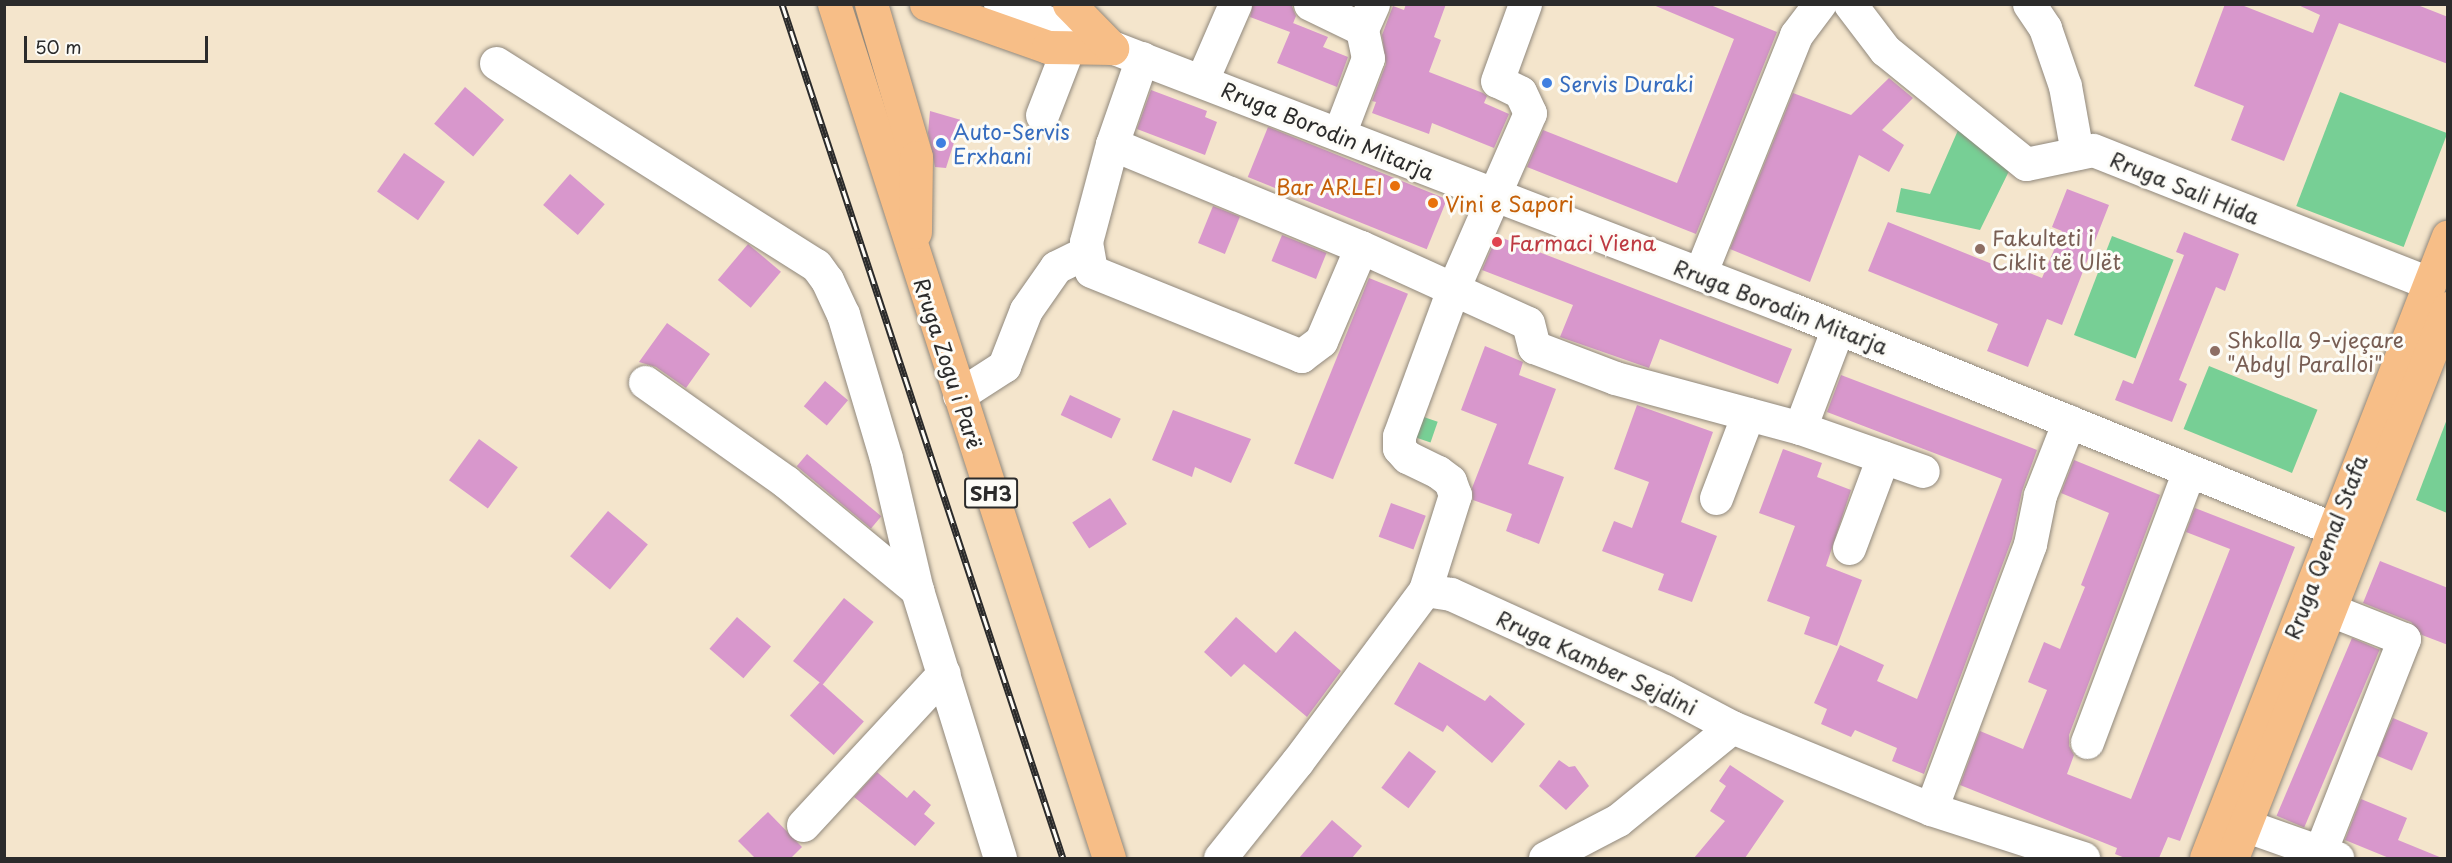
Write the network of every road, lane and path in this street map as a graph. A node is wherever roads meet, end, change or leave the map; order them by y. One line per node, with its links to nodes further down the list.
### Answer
1 (834, 4): 25 (main road, Rruga Zogu i Parë / SH3)
2 (871, 4): 25 (main road)
3 (926, 4): 13 (main road)
4 (1000, 4): 14 (street, Rruga Borodin Mitarja)
5 (1234, 4): 16 (street)
6 (1310, 4): 12 (street)
7 (1525, 4): 21 (street)
8 (1819, 4): 26 (street)
9 (1850, 4): 20 (street, Rruga Sali Hida)
10 (2029, 4): 20 (street)
11 (1079, 10): 14 (main road)
12 (1368, 17): 18 (street)
13 (1068, 48): 14 (main road); 17 (street)
14 (1127, 53): 16 (street, Rruga Borodin Mitarja); 19 (street)
15 (496, 63): 41 (street)
16 (1202, 80): 18 (street, Rruga Borodin Mitarja)
17 (1042, 115)
18 (1339, 134): 21 (street, Rruga Borodin Mitarja)
19 (1112, 144): 23 (street); 24 (street)
20 (2077, 153): 28 (street, Rruga Sali Hida)
21 (1495, 196): 26 (street, Rruga Borodin Mitarja); 27 (street)
22 (2448, 237): 28 (main road, Rruga Qemal Stafa)
23 (1360, 247): 24 (street); 27 (street)
24 (1085, 253): 31 (street)
25 (914, 258): 31 (main road, Rruga Zogu i Parë / SH3)
26 (1700, 274): 29 (street, Rruga Borodin Mitarja)
27 (1453, 289): 32 (street); 42 (street)
28 (2438, 296): 39 (main road, Rruga Qemal Stafa)
29 (1838, 328): 33 (street, Rruga Borodin Mitarja); 34 (street)
30 (645, 382): 41 (street)
31 (959, 395): 52 (main road, Rruga Zogu i Parë / SH3)
32 (1748, 414): 34 (street); 38 (street)
33 (2068, 421): 37 (street, Rruga Borodin Mitarja); 47 (street)
34 (1800, 428): 35 (street)
35 (1883, 457): 36 (street); 40 (street)
36 (1923, 471)
37 (2189, 471): 39 (street, Rruga Borodin Mitarja); 46 (street)
38 (1716, 498)
39 (2344, 533): 43 (main road, Rruga Qemal Stafa); 56 (main road, Rruga Qemal Stafa)
40 (1849, 548)
41 (917, 590): 44 (street)
42 (1425, 590): 45 (street, Rruga Kamber Sejdini); 53 (street)
43 (2328, 609): 49 (main road, Rruga Qemal Stafa); 50 (street)
44 (944, 673): 48 (street); 51 (street)
45 (1732, 727): 47 (street, Rruga Kamber Sejdini); 54 (street)
46 (2087, 742)
47 (1931, 809): 55 (street, Rruga Kamber Sejdini)
48 (803, 825)
49 (2244, 825): 50 (street); 57 (main road, Rruga Qemal Stafa)
50 (2328, 855)
51 (1000, 858)
52 (1109, 858)
53 (1220, 858)
54 (1545, 858)
55 (2083, 858)
56 (2206, 858)
57 (2232, 858)

